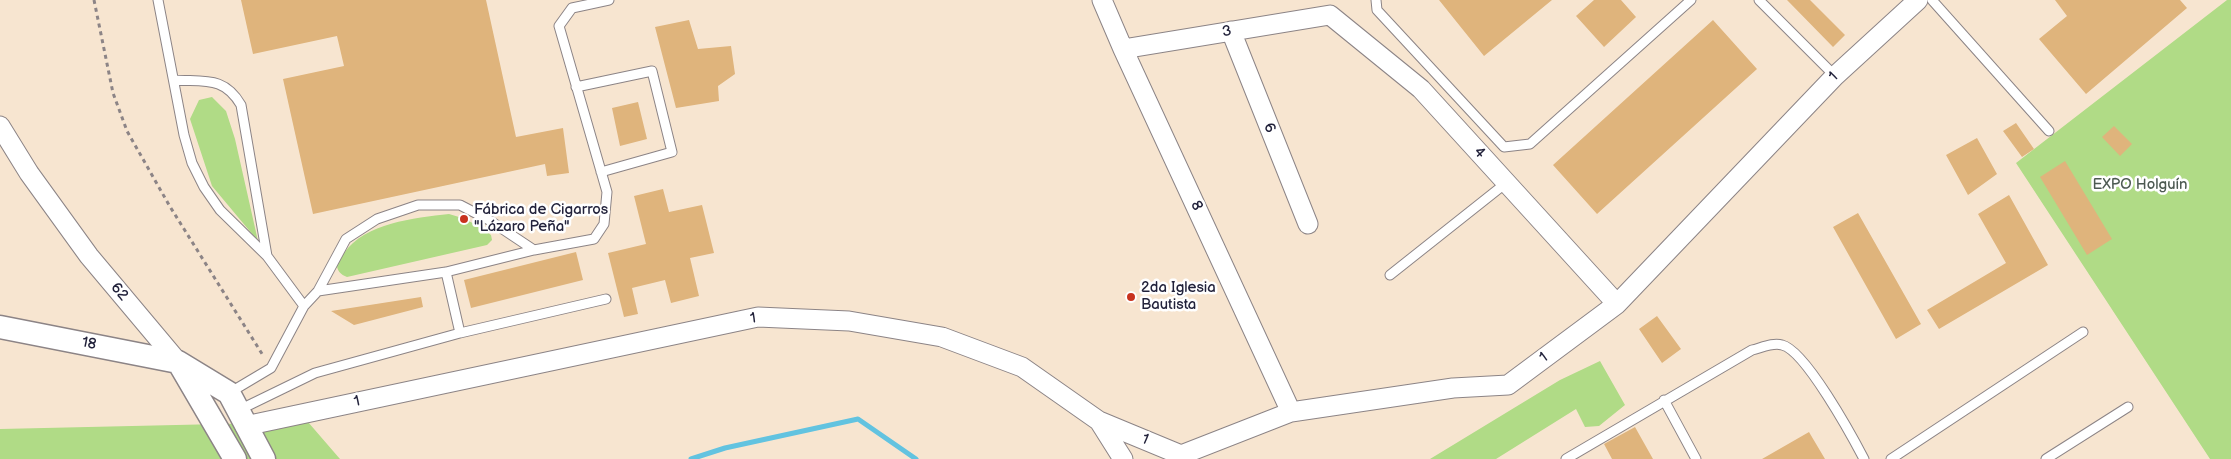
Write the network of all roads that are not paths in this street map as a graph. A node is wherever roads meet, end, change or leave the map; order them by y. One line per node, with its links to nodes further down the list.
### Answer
1 (158, 0): 13 (lane)
2 (609, 0): 14 (lane)
3 (1102, 0): 11 (street, 8)
4 (1376, 0): 5 (lane)
5 (1690, 0)
6 (1759, 0): 12 (lane)
7 (1918, 0): 12 (street, 1)
8 (1932, 0): 16 (lane)
9 (1330, 15): 10 (street, 3); 18 (street, 4)
10 (1231, 31): 11 (street, 3); 19 (street, 6)
11 (1123, 50): 35 (street, 8)
12 (1834, 76): 26 (street, 1)
13 (174, 80): 21 (lane); 21 (lane)
14 (576, 87): 17 (lane); 17 (lane)
15 (0, 126): 31 (street, 62)
16 (2049, 131)
17 (601, 172): 20 (lane)
18 (1506, 183): 23 (lane); 26 (street, 4)
19 (1308, 224)
20 (534, 250): 22 (lane); 24 (lane)
21 (267, 256): 27 (lane)
22 (446, 272): 24 (lane); 30 (lane)
23 (1390, 275)
24 (318, 291): 27 (lane)
25 (606, 299): 30 (lane)
26 (1617, 304): 35 (street, 1)
27 (304, 306): 34 (lane)
28 (0, 328): 31 (street, 18)
29 (2083, 332): 43 (lane)
30 (460, 333): 34 (lane)
31 (178, 362): 34 (street); 38 (street, 62)
32 (1664, 400): 37 (lane); 41 (lane); 42 (lane)
33 (2128, 407): 44 (lane)
34 (237, 410): 36 (street, 1); 39 (street)
35 (1291, 412): 36 (street, 1)
36 (1099, 420): 40 (street)
37 (1569, 458)
38 (235, 459)
39 (264, 459)
40 (1123, 459)
41 (1696, 459)
42 (1864, 459)
43 (1891, 459)
44 (2046, 459)

